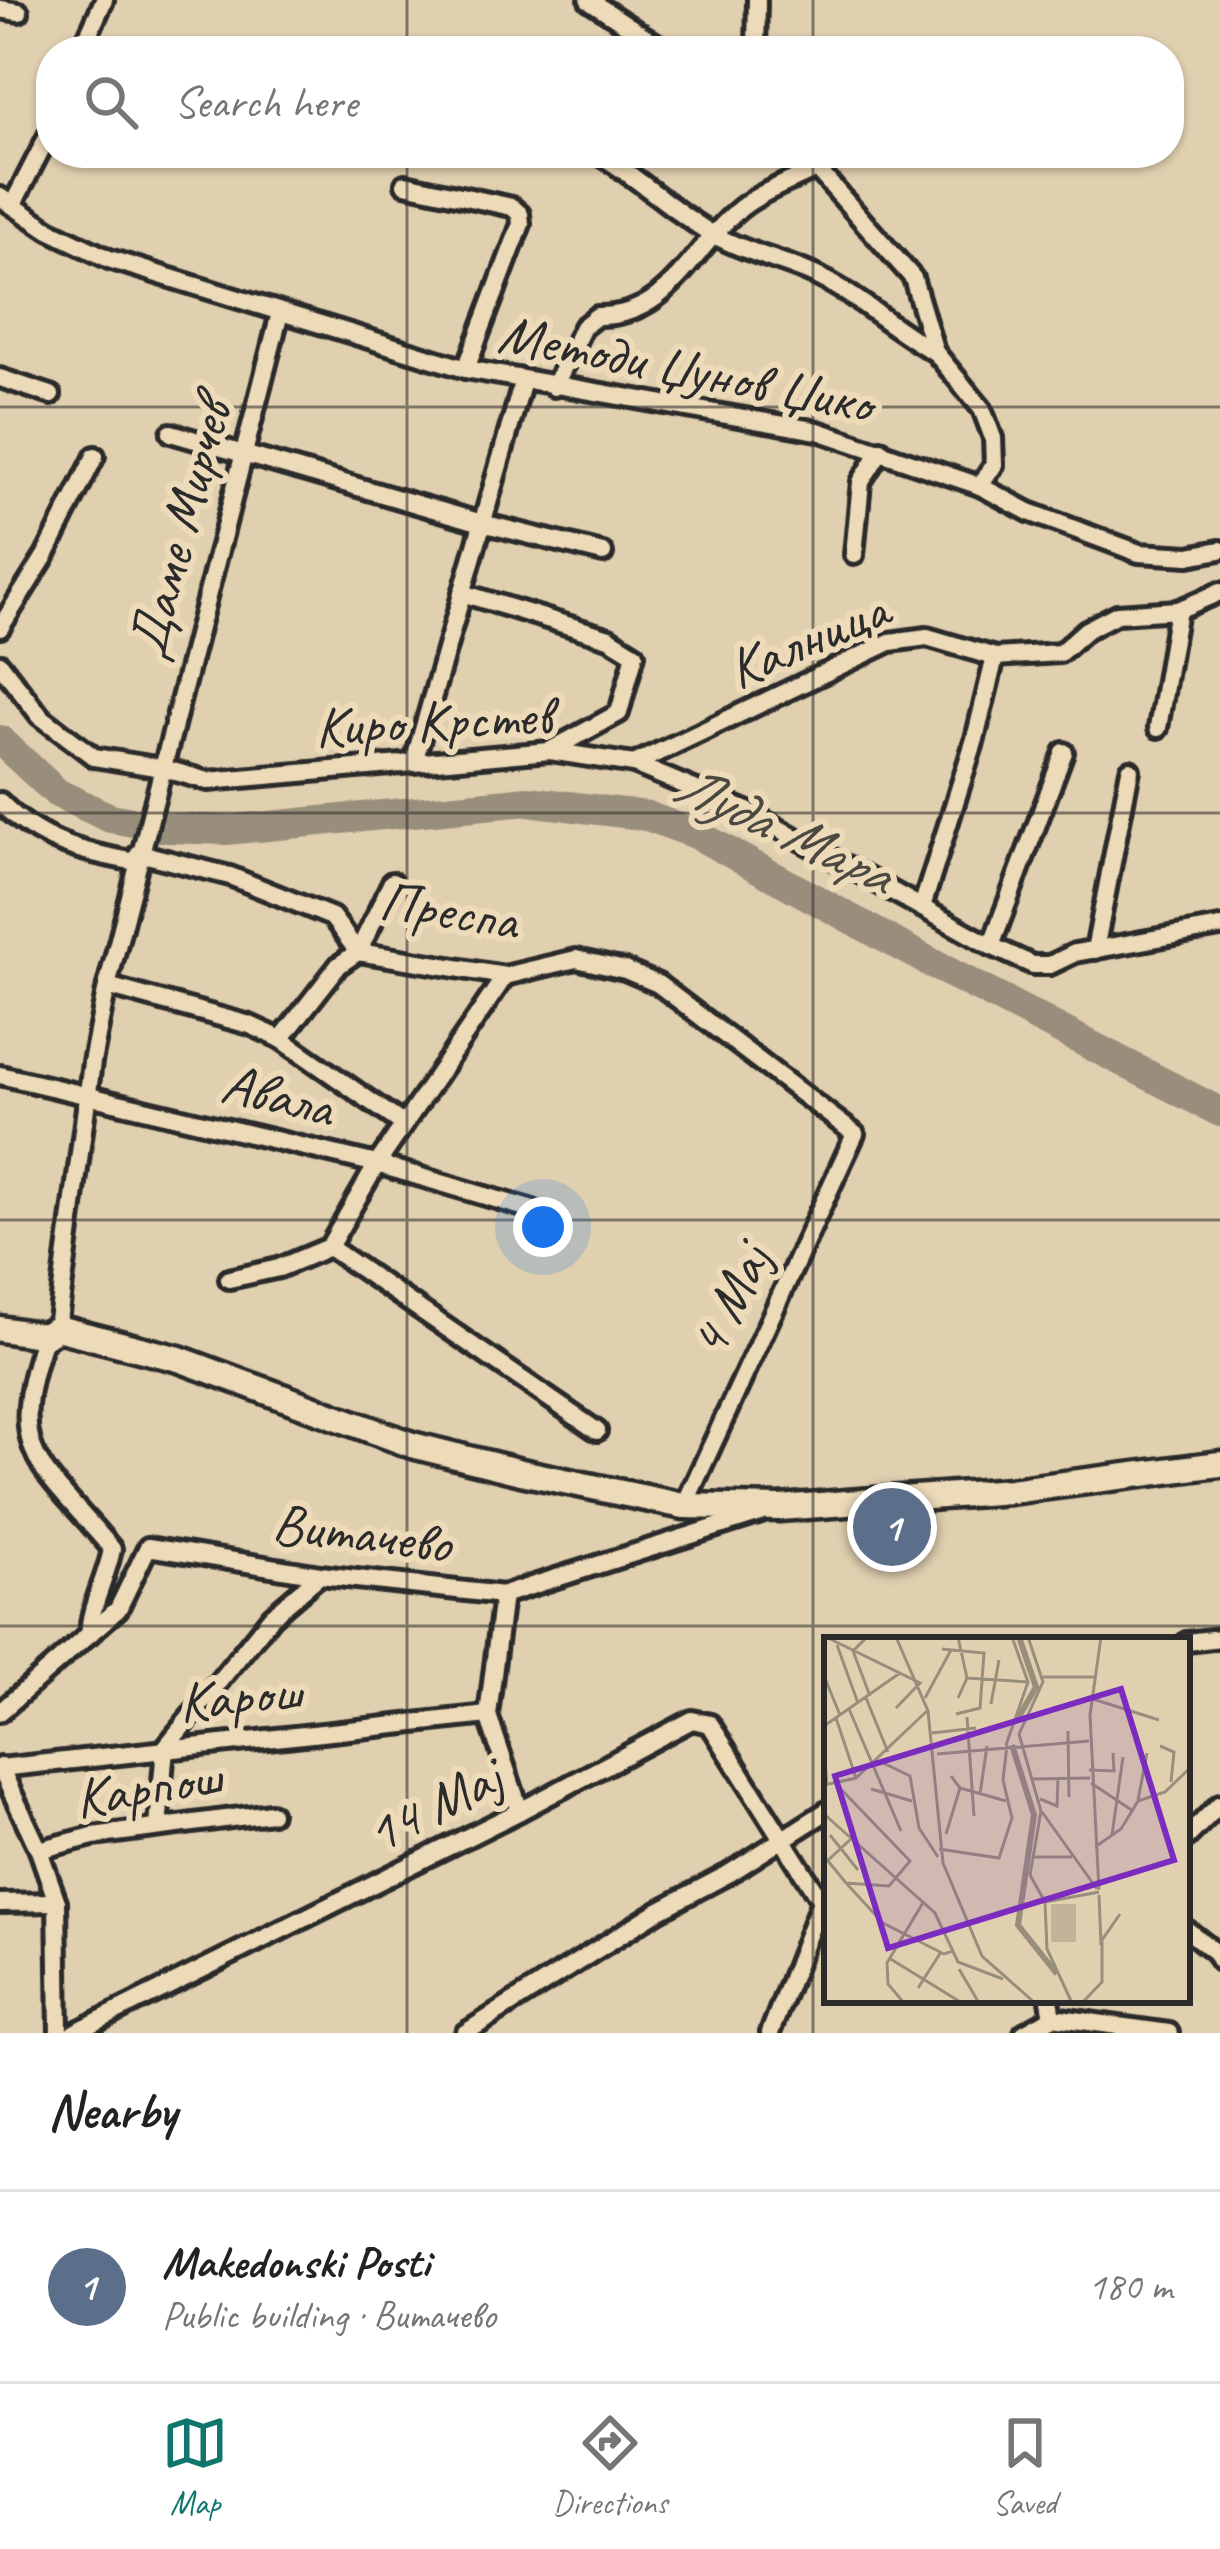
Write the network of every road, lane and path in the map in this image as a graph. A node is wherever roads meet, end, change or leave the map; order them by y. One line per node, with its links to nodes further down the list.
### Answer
1 (104, 0): 4 (street)
2 (589, 0): 5 (street)
3 (757, 0): 6 (street)
4 (88, 36)
5 (644, 36)
6 (756, 36)
7 (36, 154): 11 (street)
8 (619, 168): 12 (street)
9 (818, 168): 12 (street); 14 (street, Методи Џунов Џико)
10 (405, 184): 15 (street)
11 (6, 201): 13 (street, Методи Џунов Џико)
12 (716, 236): 14 (street); 18 (street)
13 (280, 313): 15 (street, Методи Џунов Џико); 22 (street, Даме Мирчев)
14 (935, 352): 24 (street, Методи Џунов Џико)
15 (466, 369): 17 (street, Методи Џунов Џико)
16 (0, 378): 19 (street)
17 (523, 381): 18 (street, Методи Џунов Џико); 25 (street)
18 (554, 387): 21 (street, Методи Џунов Џико)
19 (51, 394)
20 (171, 433): 22 (street)
21 (881, 450): 24 (street, Методи Џунов Џико); 28 (street)
22 (245, 455): 25 (street); 40 (street, Даме Мирчев)
23 (95, 456): 32 (street)
24 (980, 486): 26 (street)
25 (482, 524): 27 (street); 30 (street)
26 (1220, 550)
27 (603, 554)
28 (854, 555)
29 (1220, 592): 31 (street, Калница)
30 (462, 593): 36 (street); 38 (street)
31 (1178, 610): 33 (street, Калница); 35 (street)
32 (0, 628)
33 (995, 657): 39 (street, Калница); 45 (street)
34 (0, 664): 40 (street, Киро Крстев)
35 (1158, 728)
36 (550, 751): 38 (street, Киро Крстев); 39 (street, Киро Крстев)
37 (1064, 752): 47 (street)
38 (414, 762): 40 (street, Киро Крстев)
39 (634, 764): 45 (street, Киро Крстев)
40 (162, 768): 43 (street, Даме Мирчев)
41 (1130, 770): 48 (street)
42 (0, 802): 43 (street, Преспа)
43 (138, 857): 49 (street, Преспа); 51 (street, Даме Мирчев)
44 (392, 882): 49 (street)
45 (922, 907): 47 (street, Киро Крстев)
46 (1220, 927): 48 (street, Киро Крстев)
47 (991, 946): 48 (street, Киро Крстев)
48 (1095, 950)
49 (358, 952): 50 (street, Преспа); 52 (street)
50 (505, 976): 55 (street); 56 (street, Преспа)
51 (107, 986): 52 (street); 54 (street, Даме Мирчев)
52 (280, 1039): 55 (street)
53 (0, 1075): 54 (street, Авала)
54 (90, 1094): 57 (street, Авала); 62 (street, Даме Мирчев)
55 (403, 1124): 57 (street)
56 (855, 1134): 65 (street, 4 Мај)
57 (377, 1164): 58 (street, Авала); 59 (street)
58 (533, 1210)
59 (329, 1247): 60 (street); 63 (street)
60 (229, 1279)
61 (0, 1329): 62 (main road)
62 (51, 1332): 65 (main road); 69 (street, Даме Мирчев)
63 (597, 1431)
64 (1220, 1464): 66 (main road)
65 (684, 1506): 66 (main road)
66 (779, 1508): 68 (street, Витачево)
67 (320, 1575): 68 (street, Витачево); 69 (street, Витачево); 74 (street)
68 (503, 1595): 73 (street)
69 (90, 1634): 72 (street, Витачево)
70 (1220, 1638): 71 (street)
71 (1190, 1642)
72 (0, 1712)
73 (488, 1714): 74 (street, Карош); 77 (street)
74 (165, 1748): 75 (street, Карош); 80 (street)
75 (0, 1768): 83 (street)
76 (1220, 1804): 81 (street)
77 (520, 1811): 82 (street, 14 Мај); 91 (street, 14 Мај)
78 (824, 1812): 82 (street)
79 (272, 1813): 80 (street, Карпош)
80 (158, 1827): 83 (street, Карпош)
81 (1190, 1834)
82 (784, 1839): 85 (street); 92 (street)
83 (39, 1850): 84 (street)
84 (57, 1901): 86 (street); 90 (street)
85 (824, 1902): 93 (street)
86 (0, 1904)
87 (1190, 1933): 88 (street)
88 (1220, 1961)
89 (1052, 2009): 94 (street); 95 (street)
90 (59, 2033)
91 (74, 2033)
92 (465, 2033)
93 (770, 2033)
94 (1024, 2033)
95 (1169, 2033)

